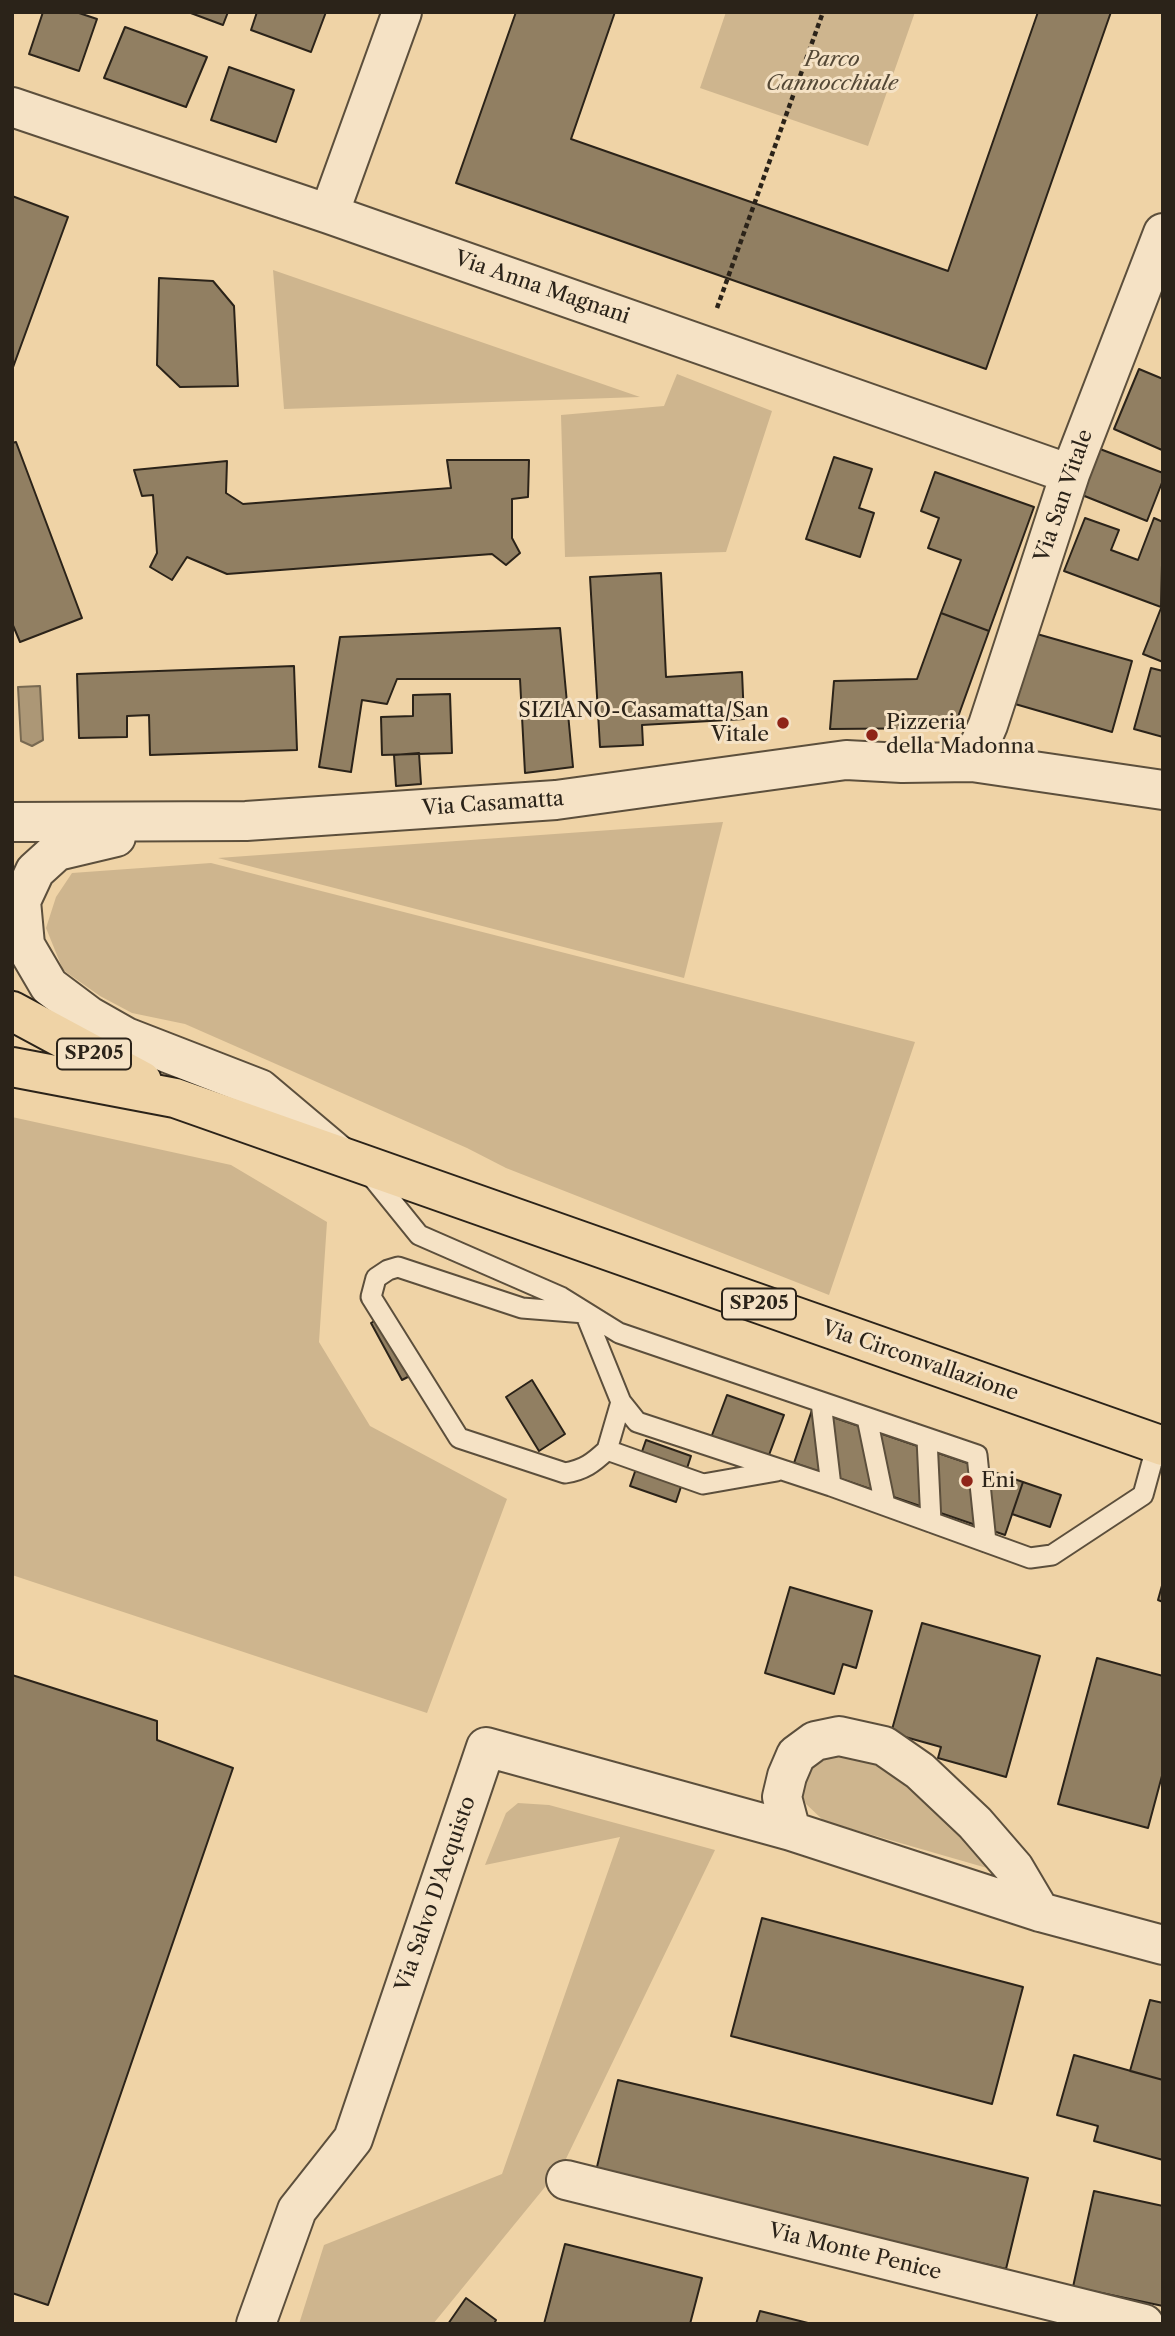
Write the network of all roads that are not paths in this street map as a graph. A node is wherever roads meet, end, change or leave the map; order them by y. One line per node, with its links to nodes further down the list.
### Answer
1 (402, 12): 3 (street)
2 (12, 107): 3 (street, Via Anna Magnani)
3 (329, 214): 5 (street, Via Anna Magnani)
4 (1163, 233): 5 (street, Via San Vitale)
5 (1070, 474): 6 (street, Via San Vitale)
6 (972, 762): 7 (street, Via Casamatta); 8 (street, Via Casamatta)
7 (1163, 790)
8 (246, 821): 9 (street, Via Casamatta); 13 (street)
9 (12, 822)
10 (12, 1011): 12 (main road, SP205)
11 (12, 1068): 12 (main road, SP205)
12 (175, 1098): 13 (main road, SP205)
13 (349, 1158): 14 (lane); 19 (main road, Via Circonvallazione / SP205)
14 (585, 1312): 15 (lane); 16 (lane); 20 (lane)
15 (621, 1402): 20 (lane); 21 (lane)
16 (821, 1402): 17 (lane); 22 (lane)
17 (867, 1418): 18 (lane); 23 (lane)
18 (927, 1438): 24 (lane); 25 (lane)
19 (1160, 1445): 25 (lane)
20 (607, 1450): 21 (lane)
21 (782, 1470): 22 (lane)
22 (831, 1486): 23 (lane)
23 (885, 1506): 24 (lane)
24 (931, 1522): 25 (lane)
25 (986, 1542)
26 (791, 1831): 27 (street, Via Salvo D'Acquisto); 27 (street); 30 (street, Via Salvo D'Acquisto)
27 (1040, 1912): 28 (street, Via Salvo D'Acquisto)
28 (1163, 1945)
29 (566, 2180): 31 (street, Via Monte Penice)
30 (256, 2324)
31 (1144, 2324)

